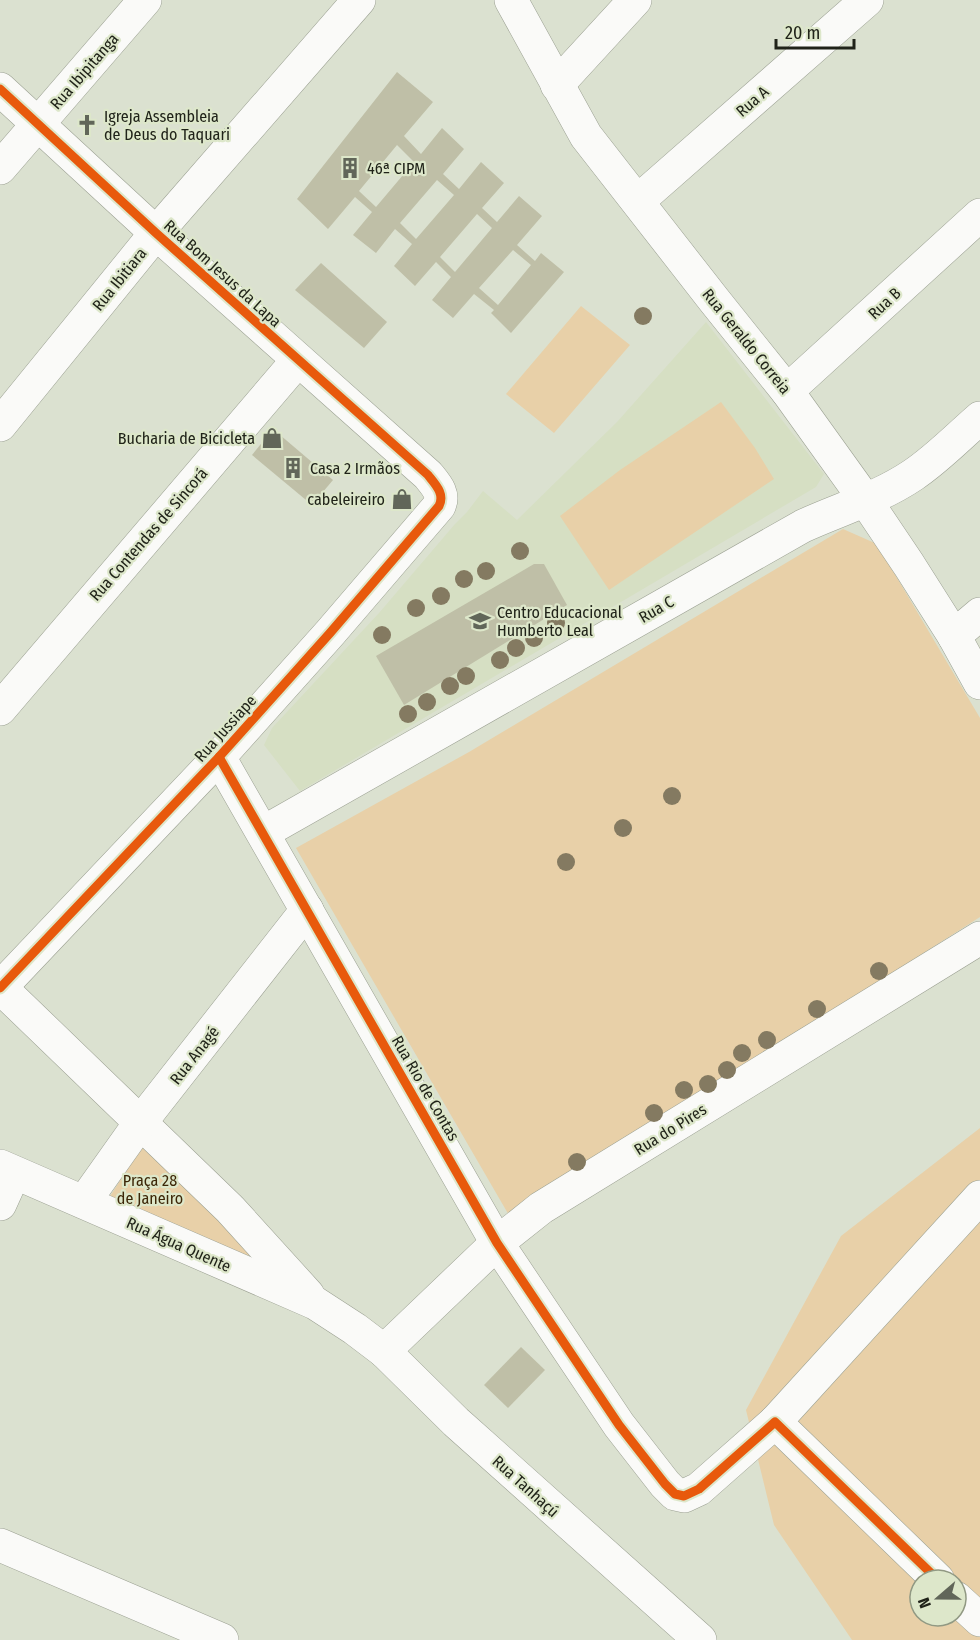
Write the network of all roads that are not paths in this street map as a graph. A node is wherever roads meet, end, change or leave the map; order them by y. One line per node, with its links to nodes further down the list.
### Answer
1 (145, 0): 8 (street, Rua Ibipitanga)
2 (359, 0): 12 (street, Rua Ibitiara)
3 (511, 0): 6 (street, Rua Geraldo Correia)
4 (635, 0): 6 (street)
5 (867, 0): 10 (street, Rua A)
6 (557, 85): 10 (street, Rua Geraldo Correia)
7 (0, 89): 8 (street, Rua Bom Jesus da Lapa)
8 (38, 125): 9 (street, Rua Ibipitanga); 12 (street, Rua Bom Jesus da Lapa)
9 (0, 168)
10 (638, 201): 14 (street, Rua Geraldo Correia)
11 (980, 215): 14 (street, Rua B)
12 (156, 233): 13 (street, Rua Bom Jesus da Lapa); 16 (street, Rua Ibitiara)
13 (298, 360): 17 (street, Rua Bom Jesus da Lapa); 22 (street, Rua Contendas de Sincorá)
14 (788, 391): 18 (street, Rua Geraldo Correia)
15 (980, 418): 18 (street, Rua C)
16 (0, 425)
17 (428, 476): 23 (street, Rua Jussiape)
18 (866, 501): 20 (street, Rua Geraldo Correia); 24 (street, Rua C)
19 (980, 614): 20 (street)
20 (954, 636): 21 (street, Rua Geraldo Correia)
21 (980, 683)
22 (0, 708)
23 (219, 757): 24 (street, Rua Rio de Contas); 27 (street, Rua Jussiape)
24 (264, 832): 25 (street, Rua Rio de Contas)
25 (307, 910): 28 (street, Rua Anagé); 33 (street, Rua Rio de Contas)
26 (980, 938): 33 (street, Rua do Pires)
27 (0, 988): 28 (street)
28 (140, 1123): 31 (street, Rua Anagé); 34 (street)
29 (7, 1169): 31 (street, Rua Água Quente); 32 (street)
30 (980, 1197): 37 (street)
31 (84, 1202): 34 (street, Rua Água Quente)
32 (0, 1204)
33 (497, 1243): 36 (street, Rua do Pires); 37 (street, Rua Rio de Contas)
34 (315, 1303): 35 (street, Rua Água Quente)
35 (355, 1329): 36 (street, Rua Tanhaçú)
36 (384, 1351): 43 (street, Rua Tanhaçú)
37 (775, 1422): 39 (street)
38 (0, 1545): 42 (street)
39 (926, 1568)
40 (968, 1609): 41 (street)
41 (980, 1620)
42 (222, 1640)
43 (700, 1640)

